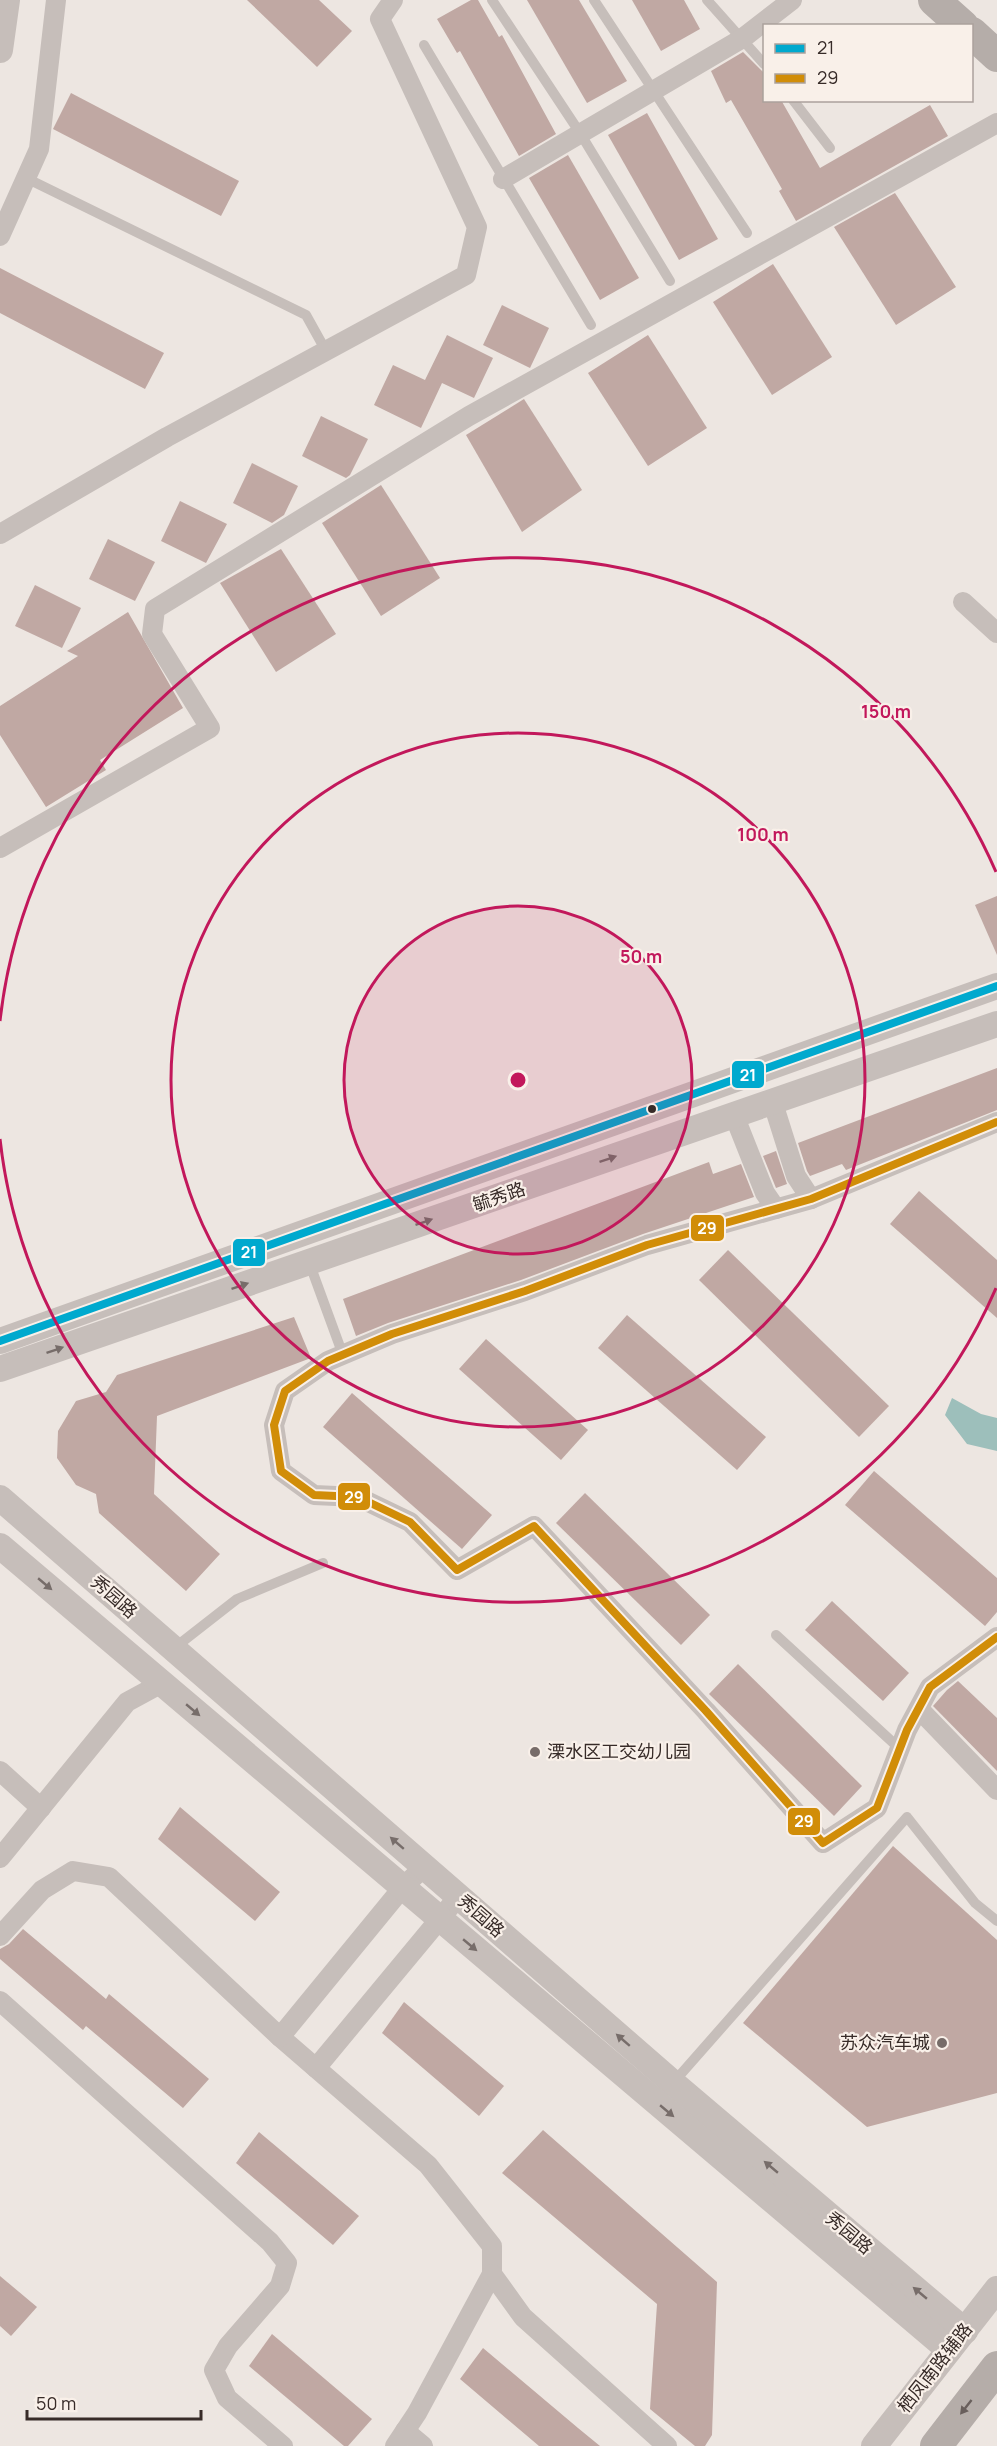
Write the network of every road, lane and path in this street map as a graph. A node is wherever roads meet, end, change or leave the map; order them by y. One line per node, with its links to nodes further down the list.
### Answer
1 (7, 0): 13 (street)
2 (56, 0): 21 (street)
3 (393, 0): 27 (street)
4 (492, 0): 19 (lane)
5 (594, 0): 16 (lane)
6 (707, 0): 11 (lane)
7 (792, 0): 11 (street)
8 (934, 0): 9 (main road)
9 (961, 24)
10 (973, 34): 14 (main road)
11 (743, 38): 15 (lane); 16 (street)
12 (424, 45): 22 (lane)
13 (0, 50)
14 (997, 56)
15 (763, 62)
16 (655, 90): 19 (street); 23 (lane)
17 (795, 102): 20 (lane)
18 (997, 123): 31 (street)
19 (580, 133): 22 (street); 25 (lane)
20 (830, 148)
21 (26, 178): 24 (street); 27 (lane)
22 (503, 179): 26 (lane)
23 (747, 233)
24 (0, 236)
25 (670, 281)
26 (591, 325)
27 (326, 351): 28 (street)
28 (0, 534)
29 (963, 602): 30 (street)
30 (997, 633)
31 (0, 848)
32 (997, 986): 40 (street, 毓秀路)
33 (997, 1024): 34 (street, 毓秀路)
34 (772, 1100): 35 (street, 毓秀路); 37 (street)
35 (734, 1115): 38 (street); 39 (street, 毓秀路, one-way to 35)
36 (997, 1122): 37 (street)
37 (811, 1199): 38 (street)
38 (776, 1209): 41 (street)
39 (309, 1262): 41 (lane); 42 (street, 毓秀路, one-way to 39)
40 (0, 1341)
41 (343, 1355): 51 (street)
42 (0, 1369)
43 (0, 1498): 48 (street, 秀园路)
44 (0, 1546): 49 (street, 秀园路, one-way to 49)
45 (323, 1563): 48 (lane)
46 (776, 1635): 51 (lane)
47 (997, 1637): 50 (street)
48 (173, 1649): 56 (street, 秀园路, one-way to 48)
49 (162, 1683): 54 (street); 57 (street, 秀园路, one-way to 57)
50 (919, 1708): 51 (street); 53 (street)
51 (900, 1749)
52 (0, 1772): 54 (street)
53 (997, 1790)
54 (41, 1808): 55 (street)
55 (0, 1858)
56 (424, 1867): 57 (street); 58 (street, 秀园路)
57 (403, 1887): 59 (street, 秀园路); 63 (street)
58 (458, 1897): 59 (street); 65 (street, 秀园路, one-way to 58)
59 (440, 1918): 64 (street); 68 (street, 秀园路, one-way to 68)
60 (997, 1921): 65 (lane)
61 (0, 1936): 63 (street)
62 (0, 2001): 71 (street)
63 (280, 2037): 64 (street)
64 (316, 2068): 66 (street)
65 (673, 2084): 68 (street, 秀园路, one-way to 65)
66 (492, 2274): 70 (street); 73 (street)
67 (997, 2289): 68 (street, 栖凤南路辅路)
68 (957, 2340): 74 (street, 栖凤南路辅路)
69 (997, 2367): 75 (main road, one-way to 75)
70 (400, 2438): 72 (street)
71 (283, 2446)
72 (423, 2446)
73 (667, 2446)
74 (874, 2446)
75 (936, 2446)

